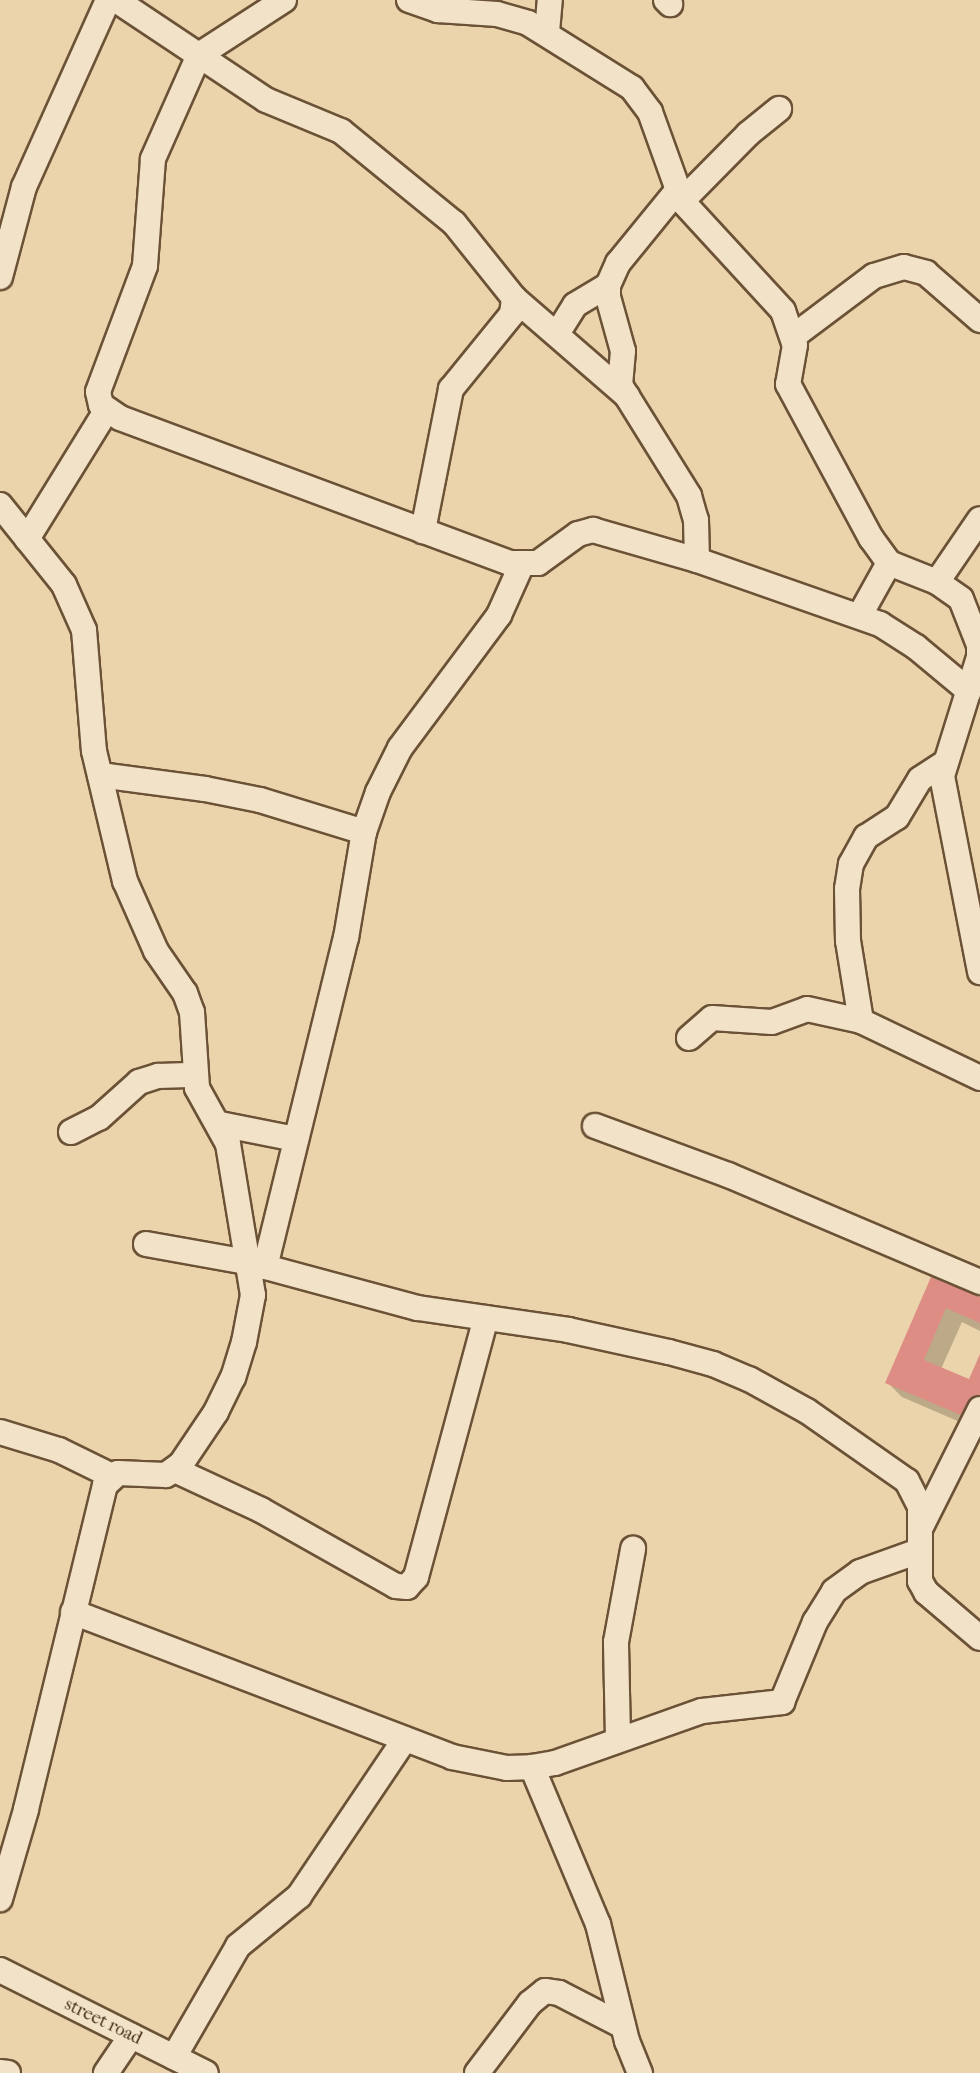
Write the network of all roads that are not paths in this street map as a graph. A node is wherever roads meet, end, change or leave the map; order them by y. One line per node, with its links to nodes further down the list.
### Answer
1 (108, 0): 10 (street)
2 (116, 0): 7 (street)
3 (284, 0): 7 (street)
4 (410, 0): 6 (street)
5 (550, 0): 6 (street)
6 (547, 32): 9 (street)
7 (199, 55): 13 (street); 18 (street)
8 (779, 109): 9 (street)
9 (679, 197): 12 (street); 16 (street)
10 (10, 201): 11 (street)
11 (0, 277)
12 (608, 285): 15 (street); 17 (street)
13 (514, 298): 15 (street); 21 (street)
14 (980, 320): 16 (street)
15 (557, 334): 17 (street)
16 (794, 336): 24 (street)
17 (627, 396): 23 (street)
18 (106, 411): 21 (street); 22 (street)
19 (0, 505): 22 (street)
20 (980, 519): 26 (street)
21 (423, 531): 25 (street)
22 (27, 539): 31 (street)
23 (697, 560): 25 (street); 27 (street)
24 (889, 563): 26 (street); 27 (street)
25 (520, 566): 32 (street)
26 (937, 582): 28 (street)
27 (860, 615): 29 (street)
28 (979, 645): 29 (street)
29 (969, 691): 30 (street)
30 (943, 764): 33 (street); 34 (street)
31 (100, 775): 32 (street); 36 (street)
32 (364, 832): 41 (street)
33 (980, 972)
34 (861, 1021): 35 (street); 37 (street)
35 (689, 1038)
36 (196, 1075): 38 (street); 40 (street)
37 (980, 1078)
38 (220, 1124): 41 (street); 43 (street)
39 (595, 1126): 44 (street)
40 (71, 1132)
41 (296, 1139): 43 (street)
42 (146, 1244): 43 (street)
43 (256, 1264): 45 (street); 48 (street)
44 (980, 1282)
45 (486, 1318): 48 (street); 50 (street)
46 (980, 1409): 50 (street)
47 (0, 1432): 49 (street)
48 (175, 1470): 49 (street)
49 (112, 1476): 53 (street)
50 (921, 1527): 52 (street)
51 (633, 1549): 56 (street)
52 (919, 1551): 54 (street); 56 (street)
53 (74, 1612): 55 (street); 58 (street)
54 (980, 1638)
55 (405, 1739): 57 (street); 62 (street)
56 (618, 1739): 57 (street)
57 (532, 1767): 60 (street)
58 (0, 1899)
59 (0, 1970): 61 (street, street road)
60 (623, 2026): 67 (street); 68 (street)
61 (131, 2036): 62 (street, street road); 65 (street)
62 (174, 2057): 66 (street, street road)
63 (0, 2072): 64 (street)
64 (8, 2073)
65 (105, 2073)
66 (206, 2073)
67 (477, 2073)
68 (640, 2073)

